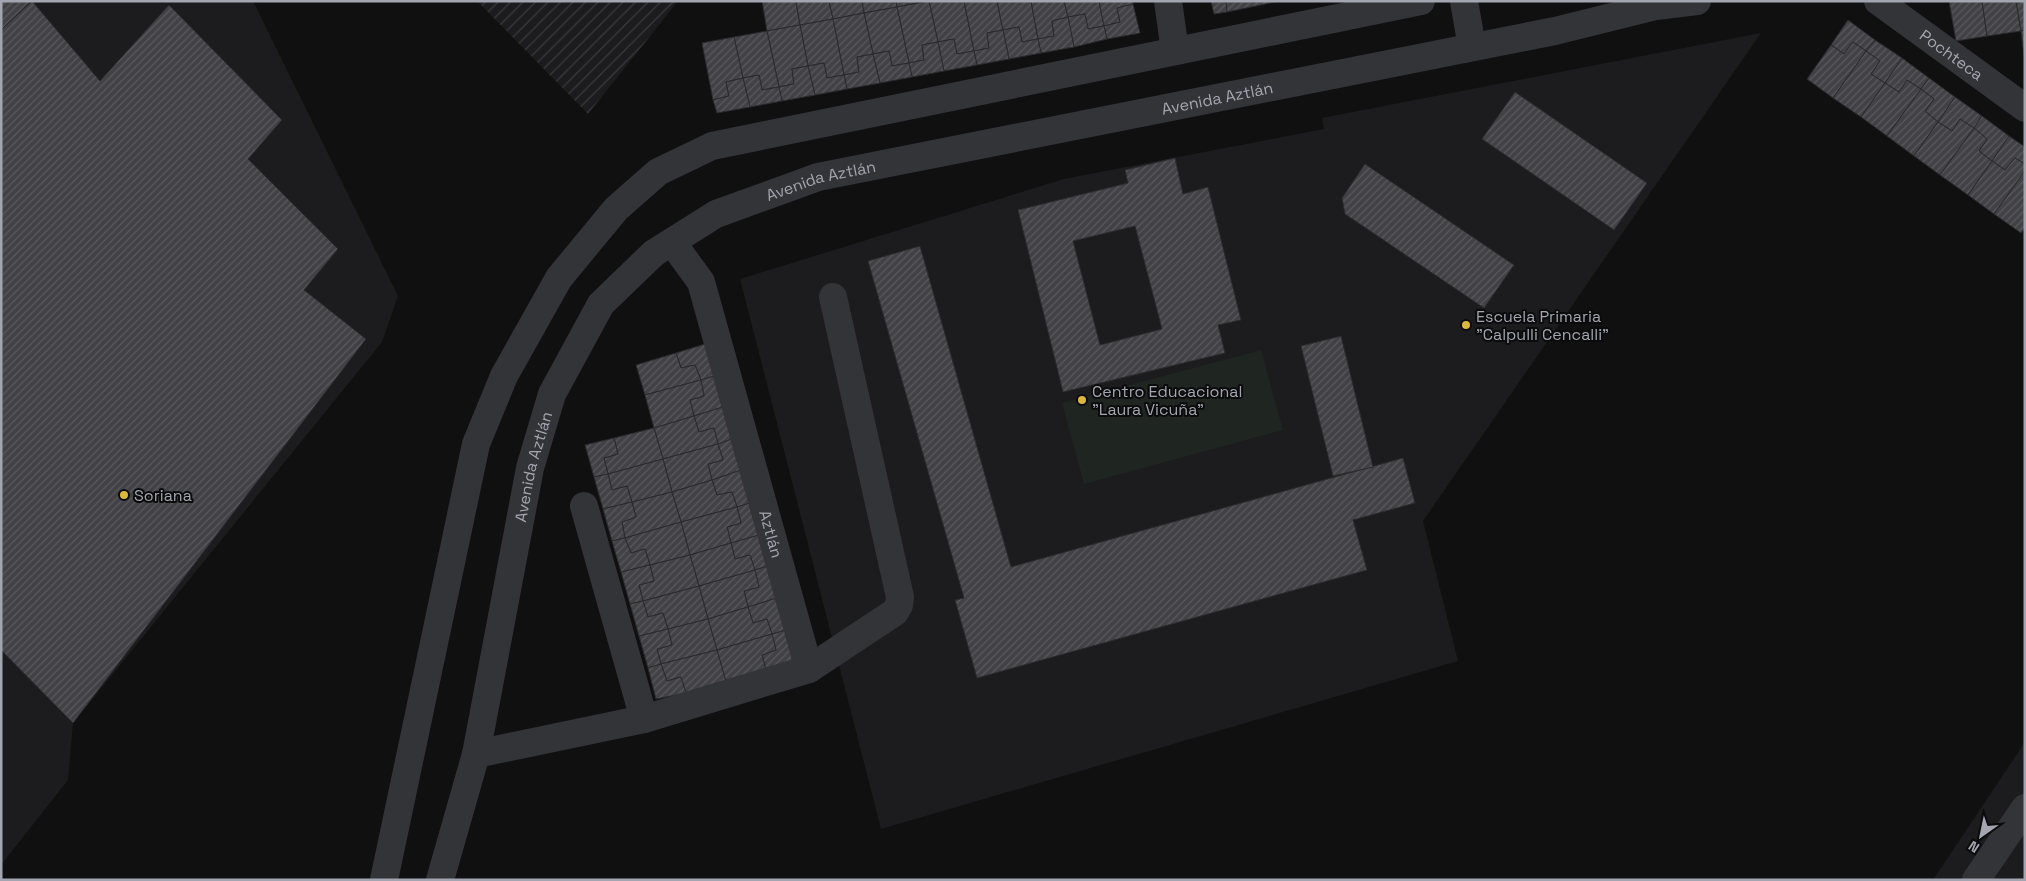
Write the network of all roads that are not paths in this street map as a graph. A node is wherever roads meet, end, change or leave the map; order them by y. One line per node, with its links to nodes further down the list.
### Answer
1 (1168, 1): 8 (street)
2 (1421, 1): 8 (street)
3 (1464, 1): 7 (street)
4 (1697, 1): 6 (street)
5 (1878, 1): 9 (street, Pochteca)
6 (1656, 4): 7 (street, Avenida Aztlán)
7 (1472, 47): 10 (street, Avenida Aztlán)
8 (1175, 51): 17 (street)
9 (2025, 108)
10 (672, 242): 13 (street, Aztlán); 15 (street, Avenida Aztlán)
11 (833, 297): 13 (street)
12 (584, 506): 14 (street)
13 (809, 668): 14 (street)
14 (644, 719): 15 (street)
15 (476, 754): 18 (street, Avenida Aztlán)
16 (2025, 808): 19 (street)
17 (384, 880)
18 (440, 880)
19 (1976, 880)

